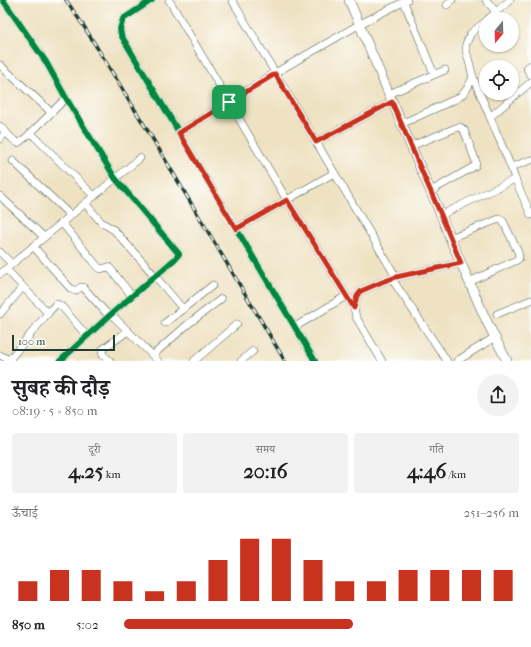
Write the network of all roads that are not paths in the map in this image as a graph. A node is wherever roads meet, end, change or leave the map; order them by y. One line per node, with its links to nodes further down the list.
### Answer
1 (3, 0): 20 (street)
2 (152, 0): 29 (street)
3 (169, 0): 22 (street)
4 (232, 0): 15 (street)
5 (350, 0): 10 (street)
6 (486, 0): 9 (street)
7 (510, 0): 9 (street)
8 (405, 1): 10 (street); 16 (street)
9 (496, 12)
10 (360, 24): 15 (street); 21 (street)
11 (479, 26): 18 (street)
12 (0, 64): 23 (street)
13 (531, 65): 17 (street)
14 (445, 70): 16 (street)
15 (275, 74): 22 (street); 31 (street)
16 (434, 74): 21 (street)
17 (531, 75)
18 (473, 76): 24 (street); 25 (street)
19 (531, 82): 24 (street)
20 (66, 98): 23 (street); 38 (street)
21 (390, 98): 25 (street); 31 (street)
22 (229, 102): 29 (street); 43 (street)
23 (51, 112): 28 (street)
24 (490, 117): 36 (street)
25 (402, 124): 32 (street)
26 (0, 126): 27 (street)
27 (6, 132): 28 (street); 30 (street)
28 (31, 133): 42 (street)
29 (179, 133): 49 (street)
30 (0, 139)
31 (316, 142): 37 (street)
32 (411, 146): 40 (street); 40 (street)
33 (140, 158): 38 (street)
34 (531, 160): 36 (street)
35 (13, 161): 45 (street)
36 (511, 167): 39 (street)
37 (334, 173): 43 (street); 58 (street)
38 (115, 178): 42 (street); 57 (street)
39 (515, 179): 46 (street); 47 (street)
40 (431, 191): 46 (street)
41 (0, 196): 50 (street)
42 (94, 196): 44 (street)
43 (287, 200): 49 (street); 63 (street)
44 (85, 203): 45 (street); 57 (street)
45 (70, 215): 48 (street)
46 (441, 215): 51 (street)
47 (531, 215)
48 (62, 223): 50 (street); 62 (street)
49 (236, 229): 74 (street)
50 (44, 237): 52 (street)
51 (450, 238): 54 (street); 59 (street)
52 (33, 246): 55 (street); 71 (street)
53 (0, 252): 55 (street)
54 (461, 263): 58 (street); 59 (street)
55 (9, 266): 56 (street); 61 (street)
56 (0, 274)
57 (155, 276): 62 (street); 67 (street)
58 (394, 278): 66 (street); 90 (street)
59 (469, 282): 77 (street)
60 (213, 285): 67 (street)
61 (23, 287): 68 (street); 69 (street)
62 (132, 296): 71 (street)
63 (346, 296): 66 (street); 74 (street)
64 (221, 300): 80 (street)
65 (531, 300): 70 (street)
66 (354, 308): 89 (street)
67 (183, 309): 72 (street)
68 (48, 313): 76 (street); 81 (street)
69 (0, 314)
70 (498, 314)
71 (110, 315): 75 (street); 76 (street)
72 (165, 324)
73 (237, 324): 86 (street)
74 (295, 327): 88 (street)
75 (128, 331): 80 (street); 84 (street)
76 (86, 336): 83 (street)
77 (495, 338): 82 (street); 91 (street)
78 (253, 351): 87 (street)
79 (0, 355): 81 (street)
80 (153, 355): 85 (street)
81 (10, 360)
82 (505, 360)
83 (60, 361)
84 (110, 361)
85 (158, 361)
86 (194, 361)
87 (241, 361)
88 (315, 361)
89 (382, 361)
90 (447, 361)
91 (457, 361)

